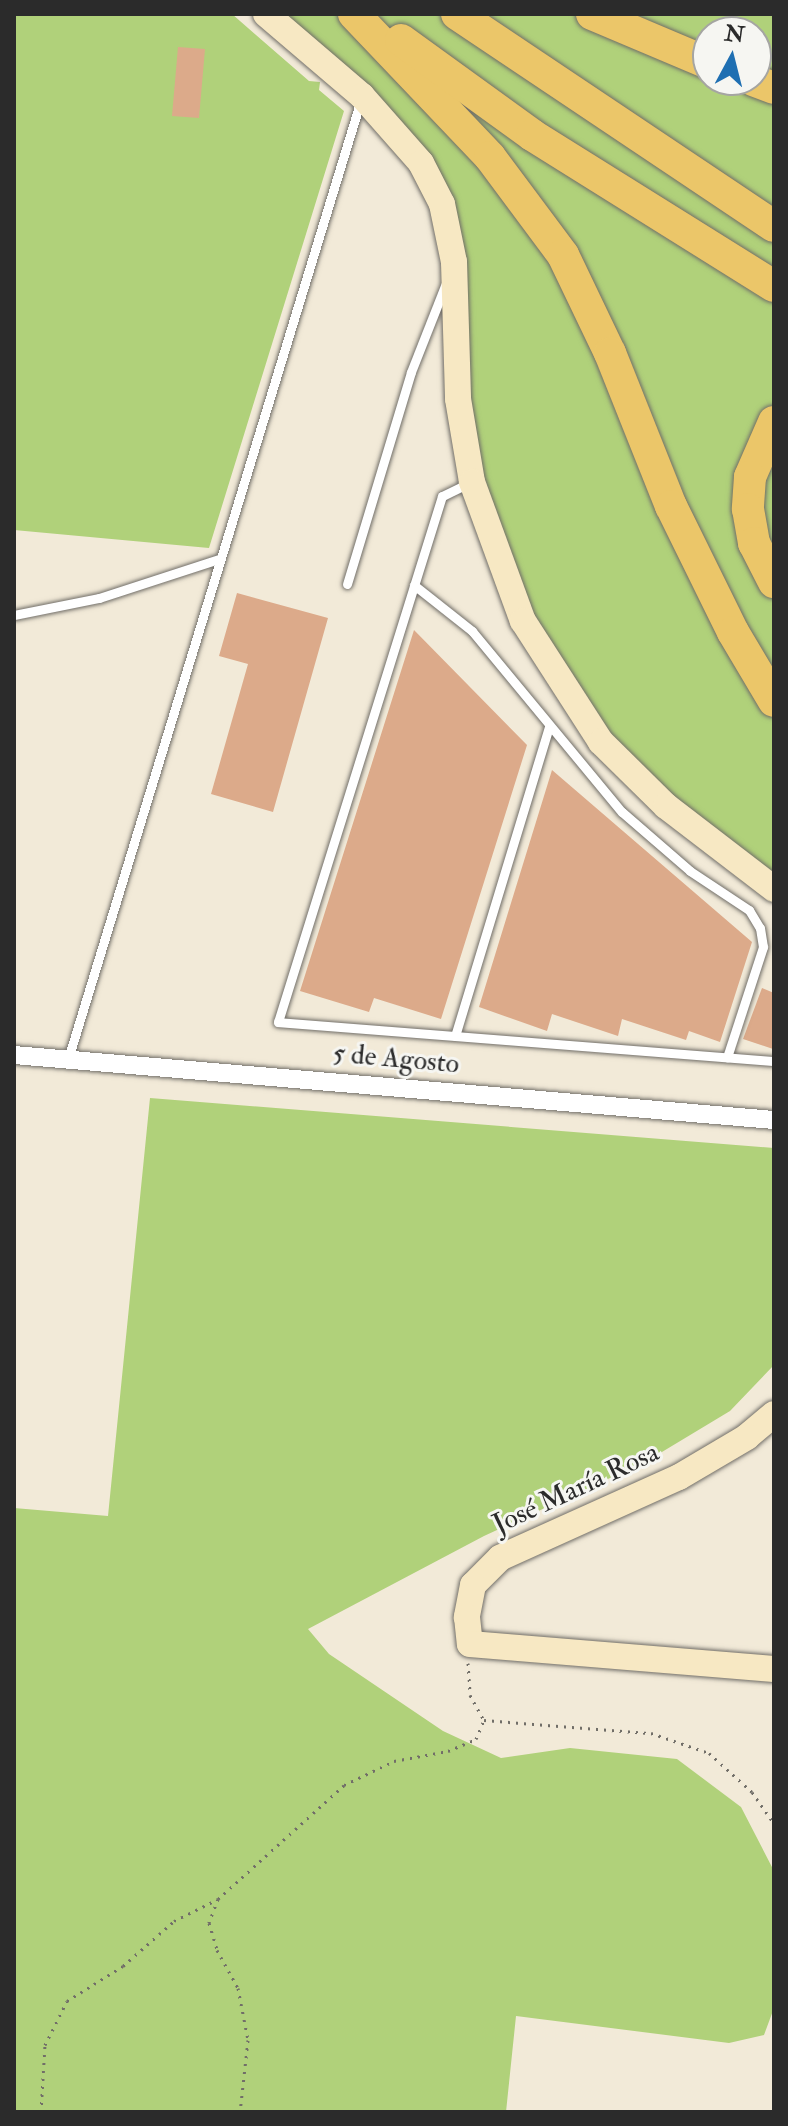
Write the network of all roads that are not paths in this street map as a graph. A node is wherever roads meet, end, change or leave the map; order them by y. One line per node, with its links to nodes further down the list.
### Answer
1 (266, 14): 7 (main road)
2 (354, 14): 18 (highway)
3 (367, 14): 10 (highway)
4 (457, 14): 8 (highway)
5 (592, 14): 6 (highway)
6 (692, 56)
7 (362, 96): 9 (main road); 13 (lane)
8 (774, 226)
9 (454, 262): 12 (main road); 15 (lane)
10 (774, 286)
11 (774, 422): 14 (highway)
12 (472, 482): 16 (lane); 20 (main road)
13 (219, 559): 17 (lane); 24 (lane)
14 (774, 582)
15 (347, 584)
16 (414, 585): 19 (lane); 21 (lane)
17 (14, 615)
18 (774, 701)
19 (549, 726): 21 (lane); 23 (lane)
20 (774, 889)
21 (455, 1036): 23 (lane)
22 (14, 1055): 24 (street, 5 de Agosto)
23 (727, 1057): 25 (lane)
24 (68, 1059): 26 (street, 5 de Agosto)
25 (774, 1061)
26 (774, 1120)
27 (774, 1414): 28 (main road, José María Rosa)
28 (774, 1669)

